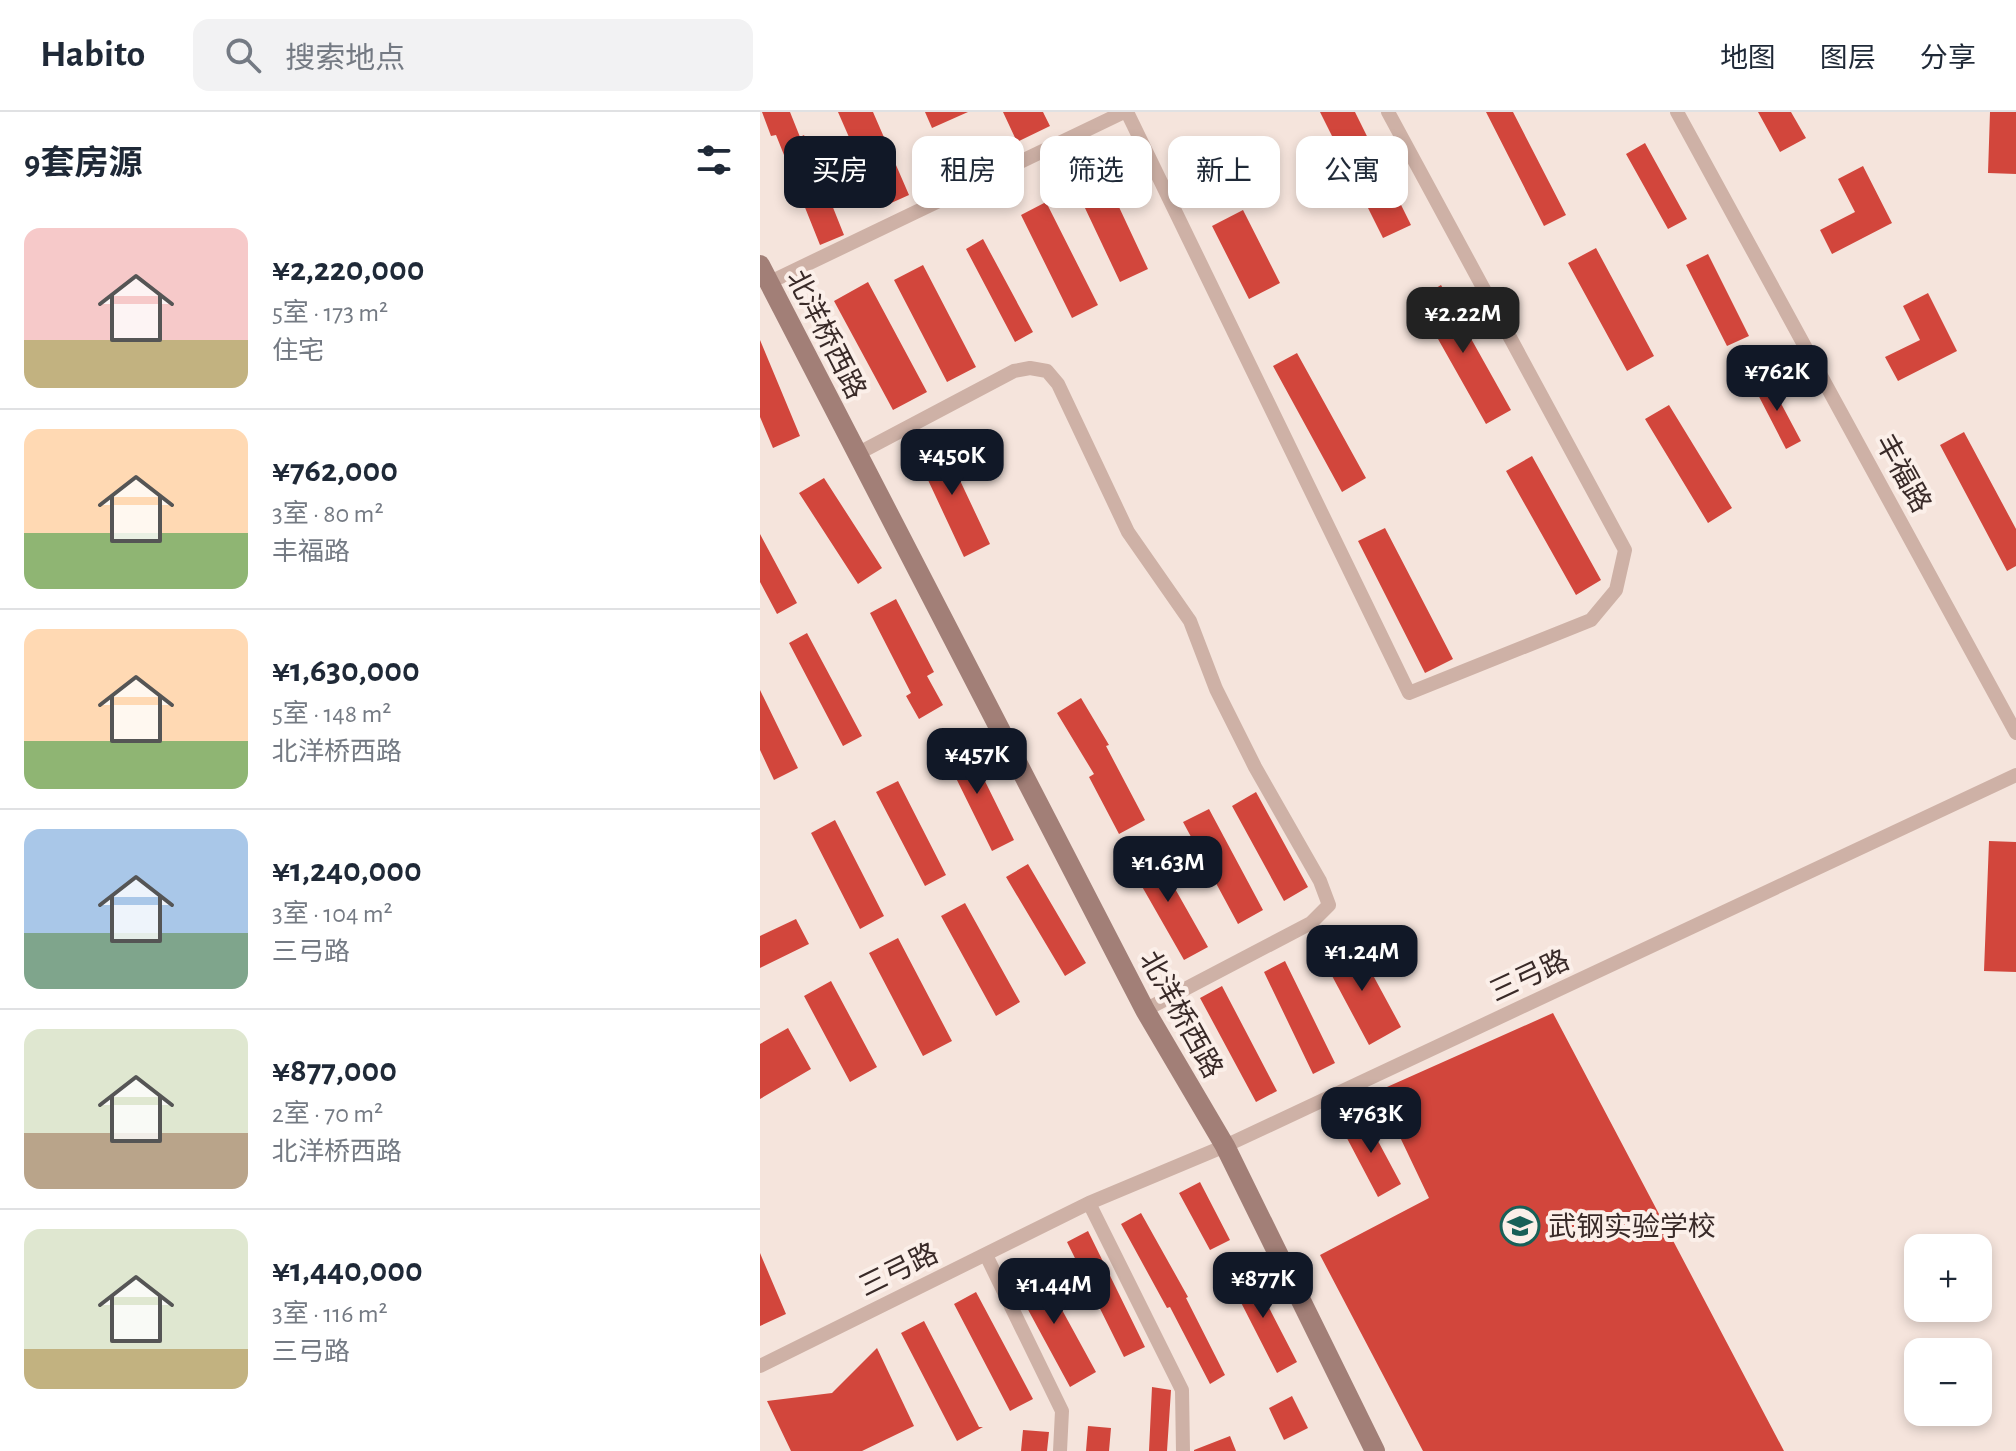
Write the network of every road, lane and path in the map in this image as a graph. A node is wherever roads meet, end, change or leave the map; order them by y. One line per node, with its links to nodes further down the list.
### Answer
1 (1125, 112): 2 (street); 4 (street)
2 (1388, 112)
3 (1677, 112): 6 (street, 丰福路)
4 (764, 274): 5 (main road, 北洋桥西路)
5 (857, 454): 8 (main road, 北洋桥西路); 8 (street)
6 (2016, 733)
7 (2016, 775): 9 (street, 三弓路)
8 (1145, 1010): 9 (main road, 北洋桥西路)
9 (1225, 1146): 10 (street, 三弓路); 15 (main road, 北洋桥西路)
10 (1089, 1203): 11 (street, 三弓路); 14 (street)
11 (986, 1255): 12 (street, 三弓路); 13 (street)
12 (760, 1366)
13 (1060, 1451)
14 (1183, 1451)
15 (1375, 1451)

